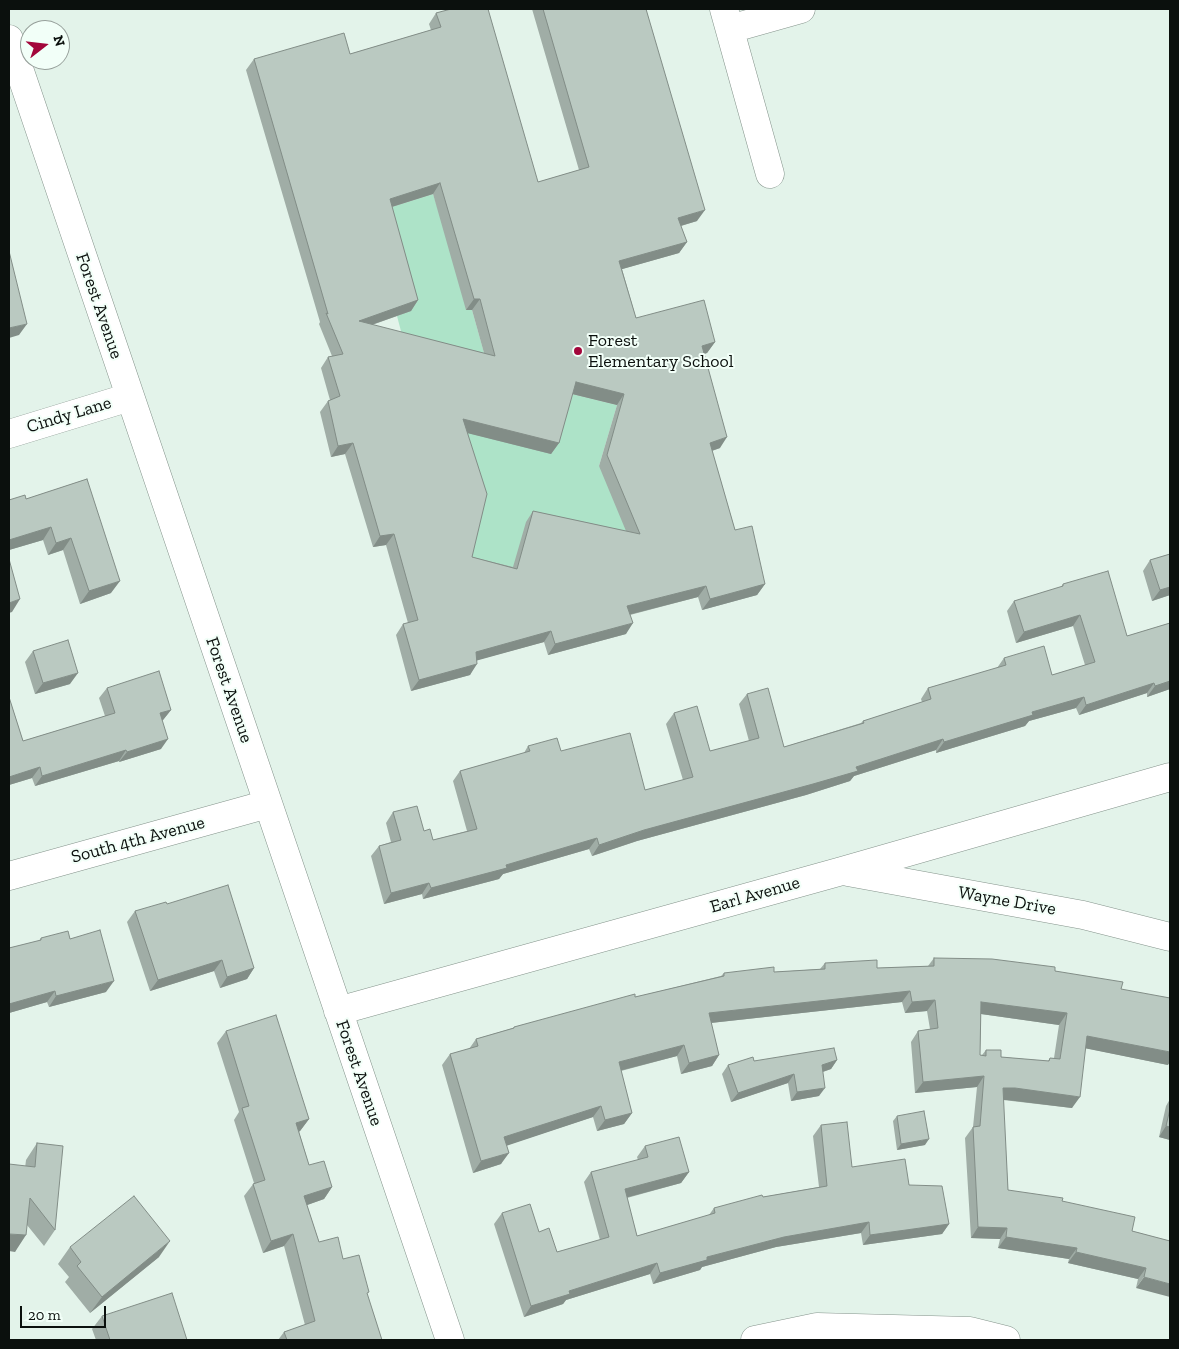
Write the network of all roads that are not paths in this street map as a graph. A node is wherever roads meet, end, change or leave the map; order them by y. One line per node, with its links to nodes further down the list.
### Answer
1 (801, 9): 2 (street)
2 (769, 13): 3 (street)
3 (727, 19): 5 (street)
4 (9, 39): 6 (street, Forest Avenue)
5 (770, 174)
6 (130, 397): 7 (street, Cindy Lane); 9 (street, Forest Avenue)
7 (9, 434)
8 (1170, 776): 10 (street, Earl Avenue)
9 (268, 804): 11 (street, South 4th Avenue); 13 (street, Forest Avenue)
10 (842, 871): 12 (street, Wayne Drive); 13 (street, Earl Avenue)
11 (9, 876)
12 (1170, 937)
13 (338, 1011): 14 (street, Forest Avenue)
14 (450, 1340)
15 (755, 1340): 16 (street)
16 (1006, 1340)

